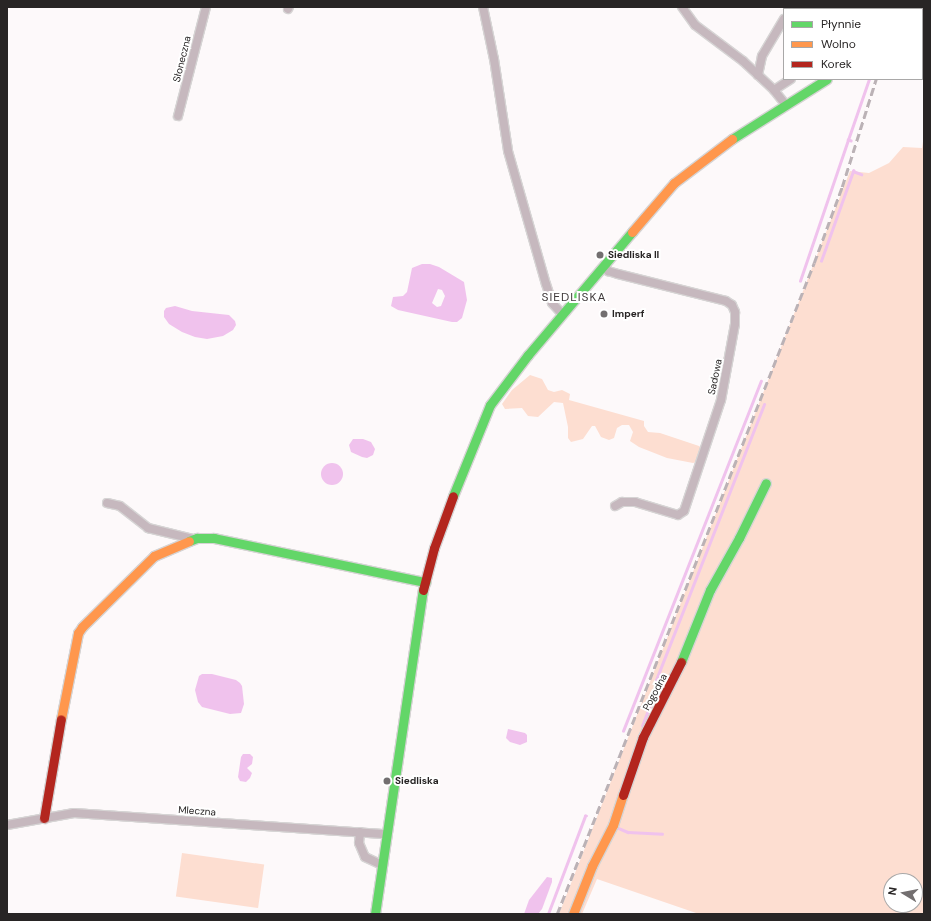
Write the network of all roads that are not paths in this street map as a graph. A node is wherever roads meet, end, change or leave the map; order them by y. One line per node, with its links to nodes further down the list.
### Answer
1 (206, 7): 10 (street, Słoneczna)
2 (483, 7): 12 (street)
3 (682, 7): 5 (street)
4 (783, 21): 5 (street)
5 (758, 75): 8 (street)
6 (789, 80): 8 (street)
7 (825, 80): 9 (street)
8 (774, 90): 9 (street)
9 (786, 105): 11 (street)
10 (178, 116)
11 (605, 265): 12 (street); 15 (street, Sadowa)
12 (563, 315): 17 (street)
13 (766, 483): 24 (street, Pogodna)
14 (107, 503): 16 (street)
15 (615, 506)
16 (194, 539): 17 (street); 18 (street)
17 (425, 582): 21 (street)
18 (44, 818): 19 (street, Mleczna); 20 (street, Mleczna)
19 (7, 825)
20 (360, 832): 21 (street, Mleczna); 22 (street)
21 (386, 834): 22 (street)
22 (382, 865): 23 (street)
23 (375, 914)
24 (573, 914)

